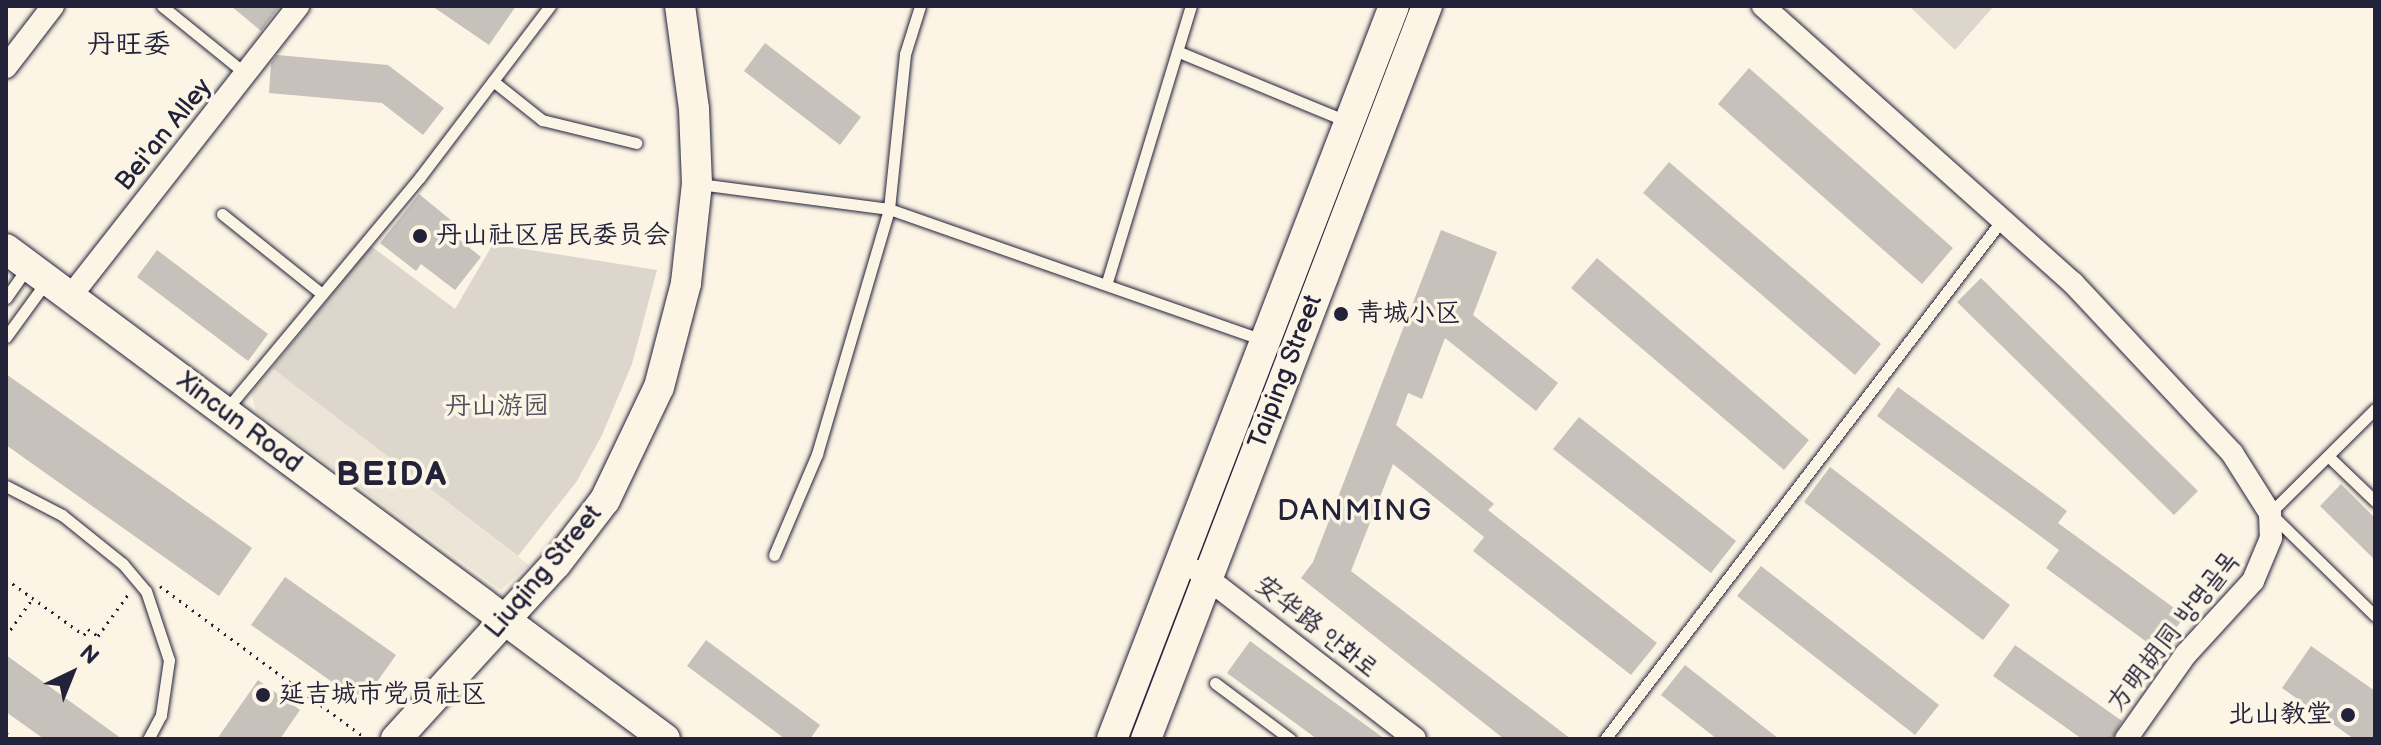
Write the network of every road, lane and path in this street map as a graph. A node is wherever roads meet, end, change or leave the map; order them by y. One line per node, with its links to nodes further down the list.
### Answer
1 (53, 6): 12 (street)
2 (162, 6): 13 (lane)
3 (298, 6): 13 (street, Bei'an Alley)
4 (550, 6): 14 (lane)
5 (680, 6): 17 (main road, Liuqing Street)
6 (920, 6): 18 (lane)
7 (1191, 6): 11 (lane)
8 (1394, 6): 15 (main road, Taiping Street)
9 (1427, 6): 35 (main road, Taiping Street)
10 (1763, 6): 20 (street)
11 (1179, 52): 15 (lane); 22 (lane)
12 (6, 67)
13 (248, 76): 21 (street, Bei'an Alley)
14 (493, 81): 16 (lane); 23 (lane)
15 (1351, 123): 26 (main road, Taiping Street)
16 (636, 143)
17 (697, 184): 18 (lane); 40 (main road, Liuqing Street)
18 (889, 209): 22 (lane); 33 (lane)
19 (222, 214): 23 (lane)
20 (2002, 220): 32 (street); 53 (lane)
21 (38, 274): 24 (lane); 25 (lane); 28 (main road, Xincun Road)
22 (1107, 282): 26 (lane)
23 (322, 294): 28 (lane)
24 (6, 298)
25 (6, 337)
26 (1266, 341): 34 (main road, Taiping Street)
27 (2375, 409): 29 (lane)
28 (224, 412): 40 (main road, Xincun Road)
29 (2328, 456): 31 (lane); 32 (lane)
30 (6, 486): 37 (lane)
31 (2375, 501)
32 (2270, 513): 39 (lane); 54 (street, 方明胡同 방명골목)
33 (774, 555)
34 (1181, 560): 35 (street, 安华路 안화로); 49 (main road, Taiping Street)
35 (1207, 577): 50 (main road, Taiping Street); 52 (street, 安华路 안화로)
36 (6, 579): 38 (path)
37 (138, 580): 38 (path); 44 (path); 46 (lane)
38 (33, 598): 41 (path)
39 (2375, 616)
40 (504, 620): 47 (main road, Liuqing Street); 48 (main road, Xincun Road)
41 (6, 636)
42 (1215, 683): 51 (lane)
43 (6, 733): 45 (path)
44 (363, 736)
45 (14, 739)
46 (148, 739)
47 (396, 739)
48 (665, 739)
49 (1112, 739)
50 (1146, 739)
51 (1290, 739)
52 (1415, 739)
53 (1605, 739)
54 (2126, 739)

